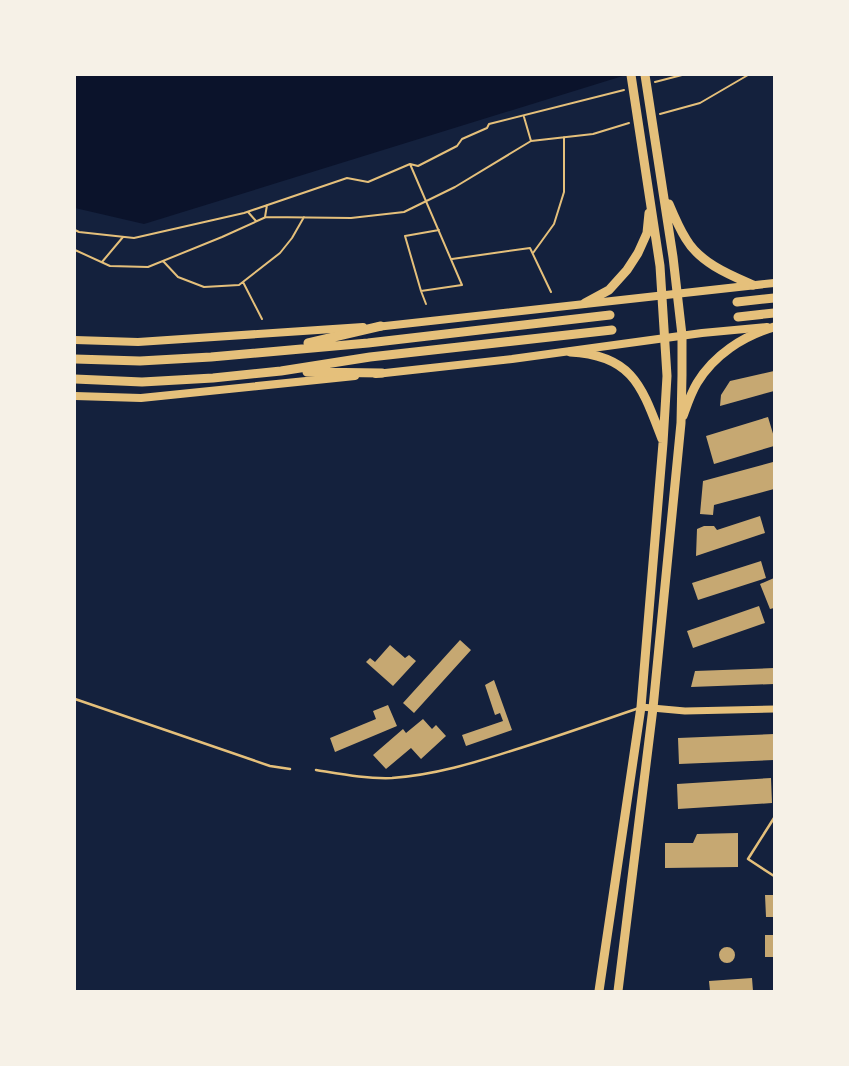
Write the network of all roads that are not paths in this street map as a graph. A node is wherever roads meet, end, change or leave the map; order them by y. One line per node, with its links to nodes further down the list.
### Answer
1 (631, 75): 4 (main road)
2 (645, 75): 3 (main road)
3 (664, 195): 6 (main road); 7 (main road)
4 (650, 198): 8 (main road); 11 (main road)
5 (774, 284): 6 (main road)
6 (753, 286): 7 (main road)
7 (677, 294): 8 (main road); 18 (main road)
8 (663, 295): 11 (main road); 19 (main road)
9 (774, 298): 10 (main road)
10 (737, 302)
11 (585, 303): 15 (main road)
12 (774, 313): 14 (main road)
13 (610, 315): 21 (main road)
14 (738, 317)
15 (381, 326): 20 (main road); 21 (main road)
16 (774, 327): 18 (main road); 28 (main road)
17 (612, 330): 24 (main road)
18 (682, 336): 19 (main road); 28 (main road)
19 (666, 337): 22 (main road); 29 (main road)
20 (75, 340)
21 (279, 350): 23 (main road)
22 (570, 352): 25 (main road); 29 (main road)
23 (75, 358)
24 (282, 371): 25 (main road); 26 (main road)
25 (382, 373): 27 (main road)
26 (75, 379)
27 (75, 396)
28 (680, 423): 32 (main road)
29 (663, 443): 31 (main road)
30 (75, 699): 34 (lane)
31 (641, 707): 32 (street); 35 (lane); 38 (main road)
32 (653, 708): 33 (street); 39 (main road)
33 (774, 709)
34 (290, 769)
35 (316, 770)
36 (774, 818): 37 (lane)
37 (774, 876)
38 (599, 991)
39 (618, 991)

